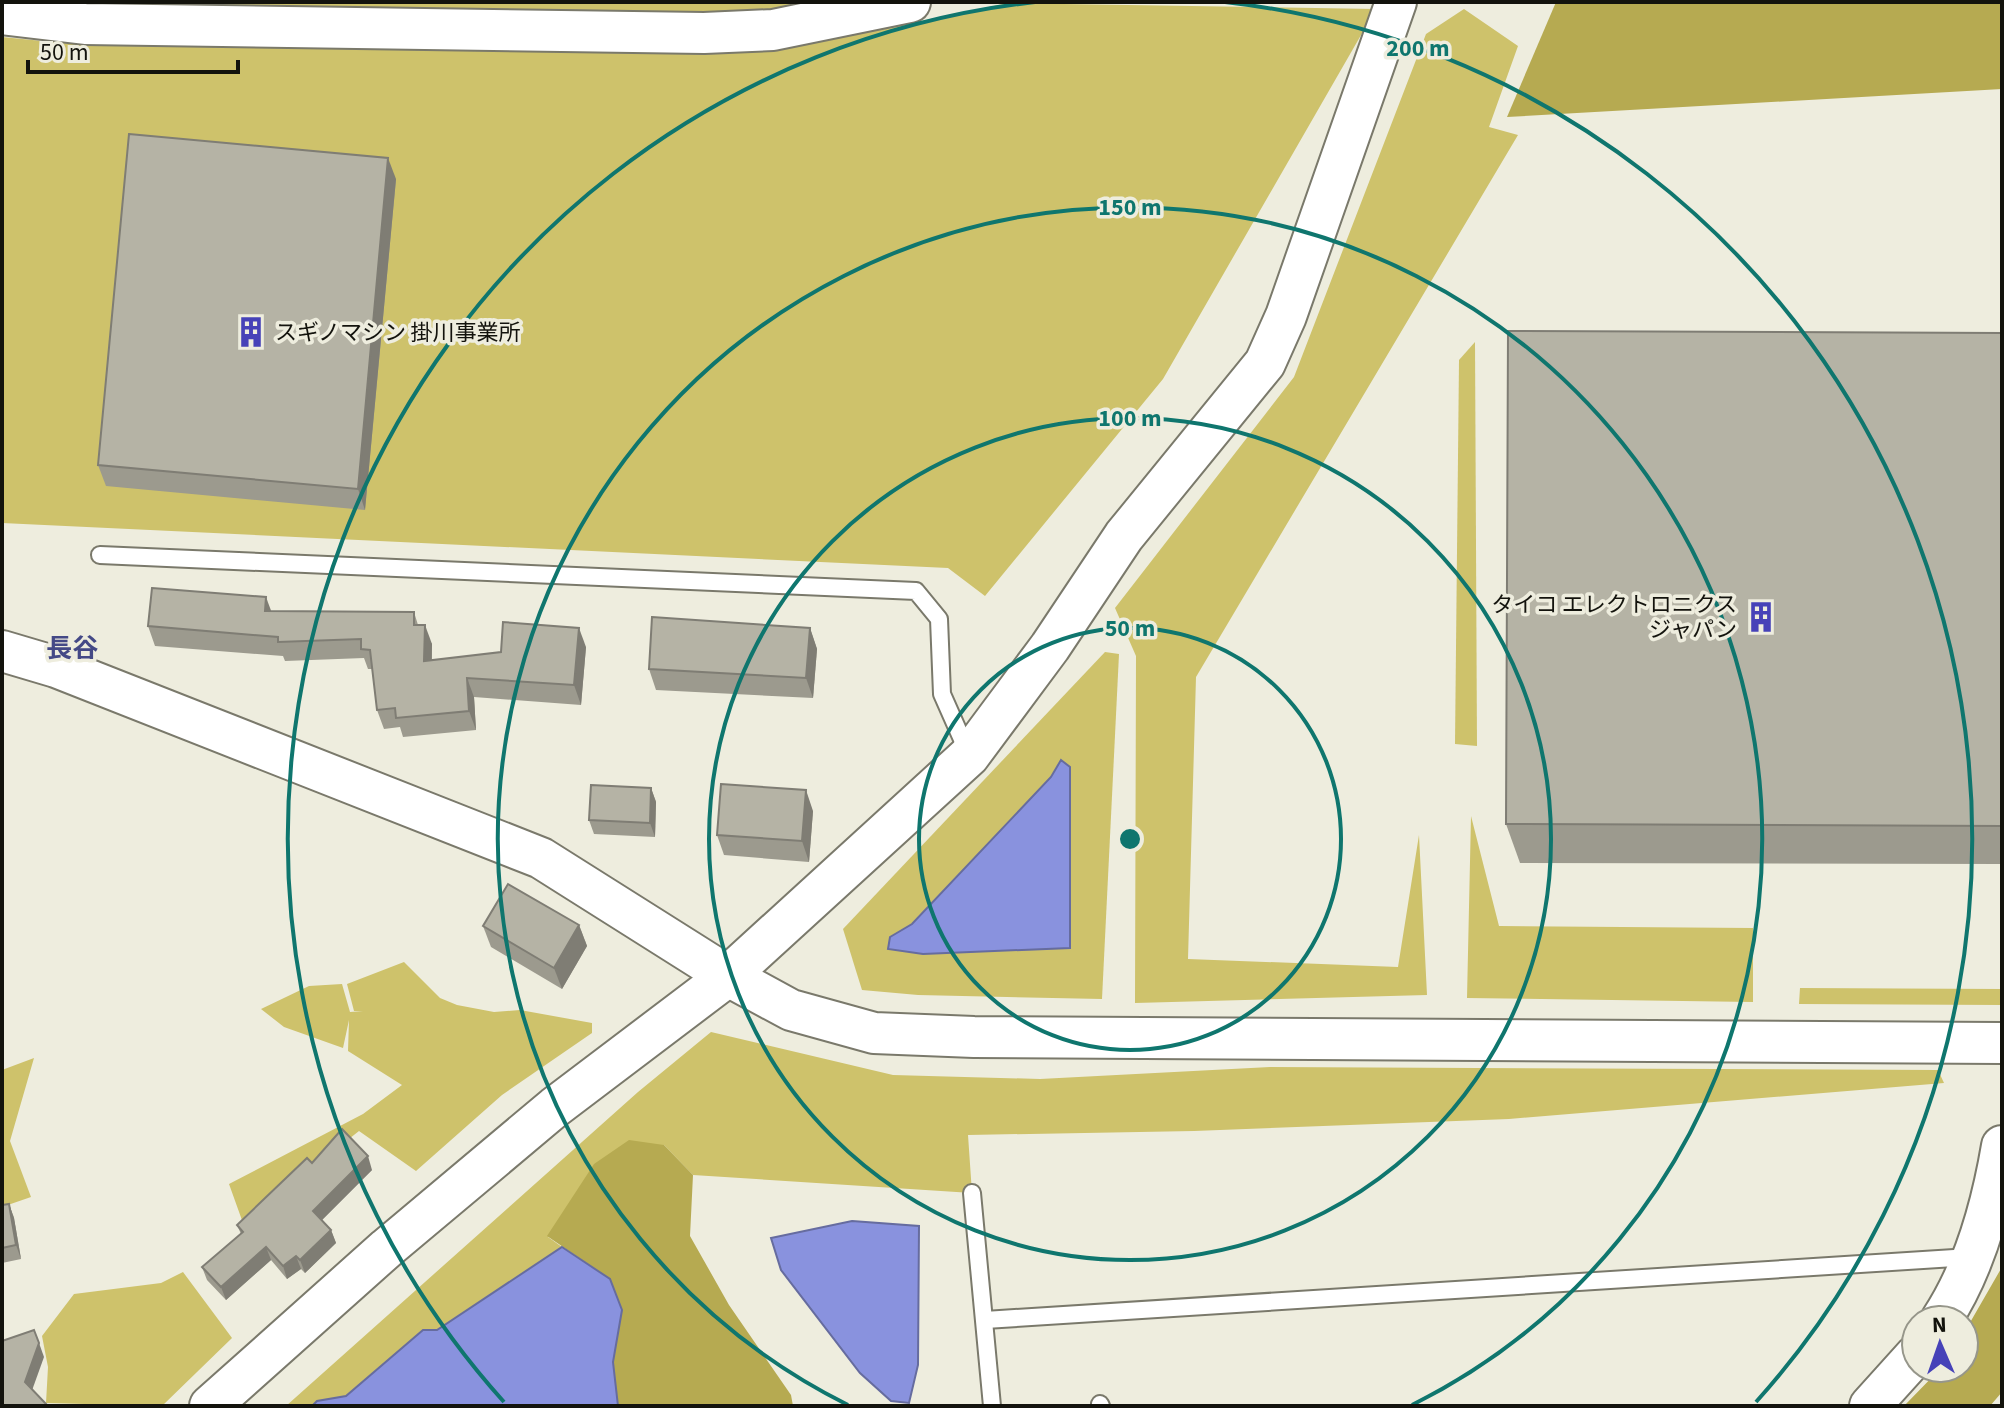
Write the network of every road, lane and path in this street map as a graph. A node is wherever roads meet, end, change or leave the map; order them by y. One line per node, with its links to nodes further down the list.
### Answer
1 (910, 2): 3 (street)
2 (1396, 2): 6 (street)
3 (2, 14)
4 (100, 555): 6 (lane)
5 (2, 651): 7 (street)
6 (969, 756): 7 (street)
7 (728, 976): 8 (street); 15 (street)
8 (2002, 1043)
9 (2002, 1146): 11 (street)
10 (972, 1193): 13 (lane)
11 (1972, 1257): 12 (street); 13 (lane)
12 (1949, 1304)
13 (985, 1320): 16 (lane)
14 (1900, 1373): 17 (street)
15 (210, 1406)
16 (992, 1406)
17 (1870, 1406)

